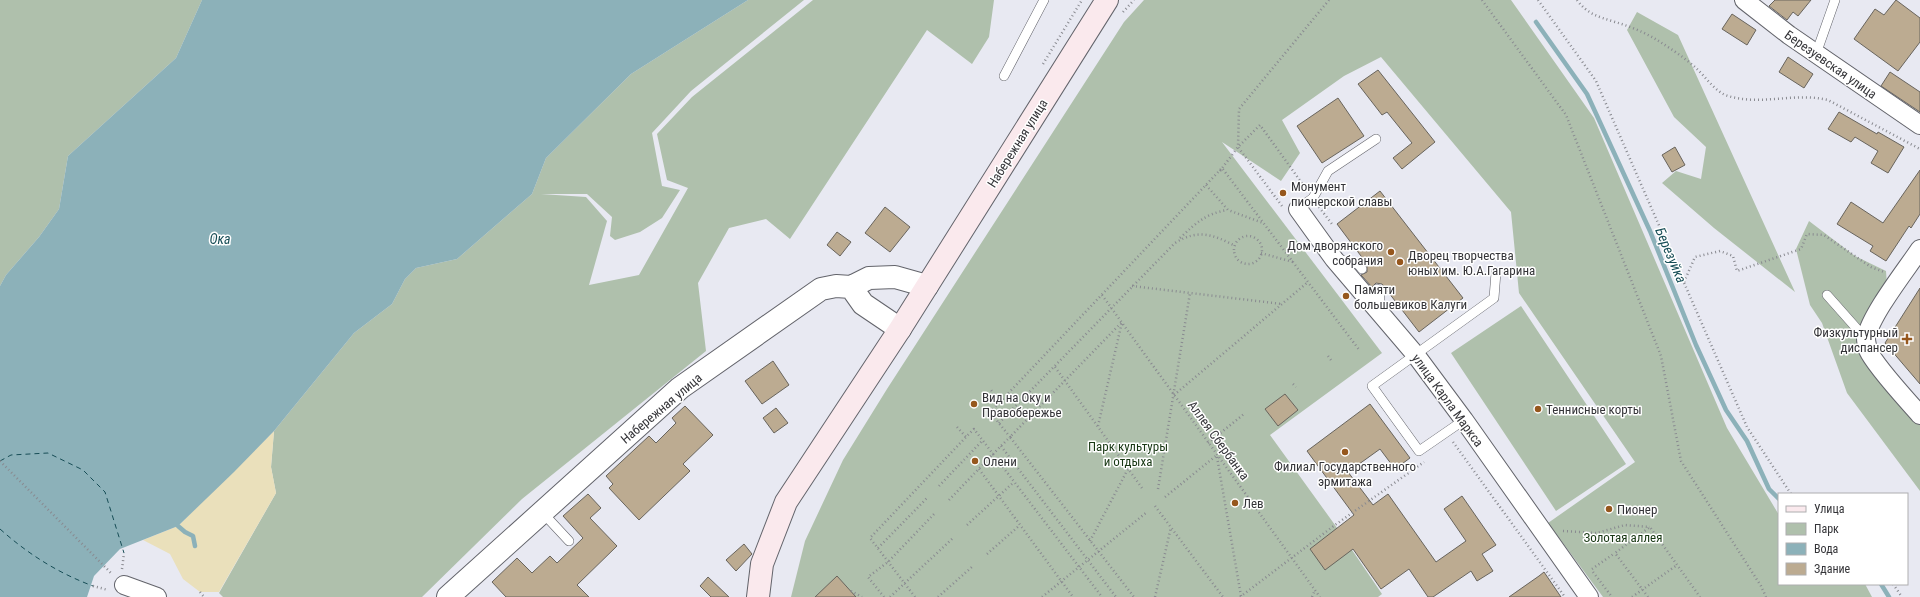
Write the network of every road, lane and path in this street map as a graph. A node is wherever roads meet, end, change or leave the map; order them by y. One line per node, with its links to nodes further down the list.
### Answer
1 (1044, 0): 10 (lane)
2 (1106, 0): 32 (main road, Набережная улица)
3 (1329, 0): 13 (path)
4 (1482, 0): 139 (path)
5 (1538, 0): 31 (path)
6 (1577, 0): 14 (path)
7 (1744, 0): 9 (street, Березуевская улица)
8 (1835, 0): 9 (lane)
9 (1816, 54): 11 (street, Березуевская улица)
10 (1004, 76)
11 (1920, 125)
12 (1376, 139): 18 (lane)
13 (1238, 147): 15 (path); 17 (path); 18 (path)
14 (1920, 149)
15 (1220, 171): 16 (path); 20 (path)
16 (1206, 185): 19 (path); 37 (path)
17 (1310, 194)
18 (1298, 209): 25 (street, улица Карла Маркса)
19 (1228, 210): 20 (path); 21 (path)
20 (1264, 223): 26 (path)
21 (1175, 243): 22 (path); 33 (path)
22 (1235, 246): 24 (path); 24 (path)
23 (1920, 249): 44 (street)
24 (1261, 253): 26 (path)
25 (1334, 259): 27 (lane); 41 (street, улица Карла Маркса)
26 (1294, 262): 30 (path)
27 (1362, 269)
28 (1496, 272): 46 (lane)
29 (1889, 274): 31 (path)
30 (1308, 282): 39 (path); 45 (path)
31 (1684, 282): 79 (path)
32 (927, 286): 34 (street, Набережная улица); 43 (main road, Набережная улица)
33 (1132, 286): 36 (path); 40 (path)
34 (851, 287): 43 (street); 85 (street, Набережная улица)
35 (1377, 289): 41 (lane)
36 (1190, 293): 39 (path); 54 (path)
37 (1102, 295): 40 (path, Аллея Сбербанка); 55 (path)
38 (1827, 295): 44 (lane)
39 (1282, 304): 54 (path)
40 (1112, 308): 42 (path, Аллея Сбербанка); 49 (path)
41 (1379, 312): 46 (street, улица Карла Маркса)
42 (1122, 322): 50 (path); 54 (path, Аллея Сбербанка); 60 (path)
43 (900, 329): 119 (main road, Набережная улица)
44 (1866, 339): 57 (street)
45 (1360, 351)
46 (1415, 354): 59 (street, улица Карла Маркса); 59 (lane)
47 (1328, 356): 48 (path)
48 (1331, 360)
49 (1054, 367): 50 (path); 58 (path)
50 (1065, 381): 60 (path); 63 (path)
51 (1293, 384): 52 (path)
52 (1296, 387)
53 (991, 390): 55 (path)
54 (1174, 395): 66 (path, Аллея Сбербанка); 78 (path)
55 (1000, 402): 58 (path)
56 (1244, 414): 66 (path)
57 (1920, 414)
58 (999, 424): 63 (path)
59 (1467, 425): 65 (path); 135 (street, улица Карла Маркса)
60 (1098, 426): 74 (path)
61 (957, 427): 62 (path)
62 (966, 437): 64 (path); 96 (path)
63 (1010, 437): 67 (path); 95 (path)
64 (983, 440): 69 (path); 76 (path)
65 (1453, 442): 68 (path); 134 (path)
66 (1208, 443): 70 (path, Аллея Сбербанка)
67 (1001, 446): 69 (path); 101 (path)
68 (1447, 447)
69 (993, 454): 73 (path); 75 (path)
70 (1217, 455): 82 (path); 100 (path, Аллея Сбербанка); 115 (path)
71 (1427, 460): 100 (path)
72 (0, 461): 109 (path)
73 (979, 469): 80 (path); 83 (path)
74 (1128, 469): 77 (path); 95 (path)
75 (1014, 482): 80 (path); 105 (path)
76 (939, 486)
77 (1142, 488)
78 (1158, 489)
79 (1790, 493)
80 (999, 496): 88 (path); 89 (path)
81 (927, 498): 96 (path)
82 (1165, 498)
83 (949, 500)
84 (1155, 506): 90 (path)
85 (542, 512): 94 (lane); 118 (street, Набережная улица)
86 (936, 512): 102 (path)
87 (1147, 512): 97 (path)
88 (967, 525)
89 (1020, 525): 99 (path); 107 (path)
90 (1170, 527): 130 (path); 131 (path)
91 (1650, 527): 92 (path); 98 (path); 103 (path)
92 (1563, 530)
93 (954, 538): 108 (path)
94 (570, 541)
95 (1090, 541): 97 (path)
96 (878, 548): 102 (path)
97 (1098, 552): 101 (path); 129 (path)
98 (1615, 553): 106 (path); 112 (path)
99 (987, 554)
100 (1292, 558): 111 (path, Аллея Сбербанка); 115 (path)
101 (1088, 560): 105 (path); 128 (path)
102 (888, 562): 108 (path); 121 (path)
103 (1678, 565): 112 (path); 138 (path)
104 (973, 566): 124 (path)
105 (1079, 567): 107 (path); 127 (path)
106 (1592, 569)
107 (1061, 581): 125 (path); 126 (path)
108 (904, 583): 122 (path); 123 (path)
109 (124, 585): 116 (street)
110 (1894, 585): 140 (path)
111 (1315, 590): 132 (path); 133 (path, Аллея Сбербанка)
112 (1642, 590): 136 (path); 137 (path)
113 (851, 591): 120 (path)
114 (200, 592): 117 (path)
115 (1241, 596)
116 (157, 597)
117 (204, 597)
118 (448, 597)
119 (758, 597)
120 (862, 597)
121 (884, 597)
122 (890, 597)
123 (915, 597)
124 (938, 597)
125 (1042, 597)
126 (1073, 597)
127 (1102, 597)
128 (1116, 597)
129 (1134, 597)
130 (1155, 597)
131 (1223, 597)
132 (1312, 597)
133 (1320, 597)
134 (1565, 597)
135 (1589, 597)
136 (1632, 597)
137 (1648, 597)
138 (1700, 597)
139 (1766, 597)
140 (1902, 597)

